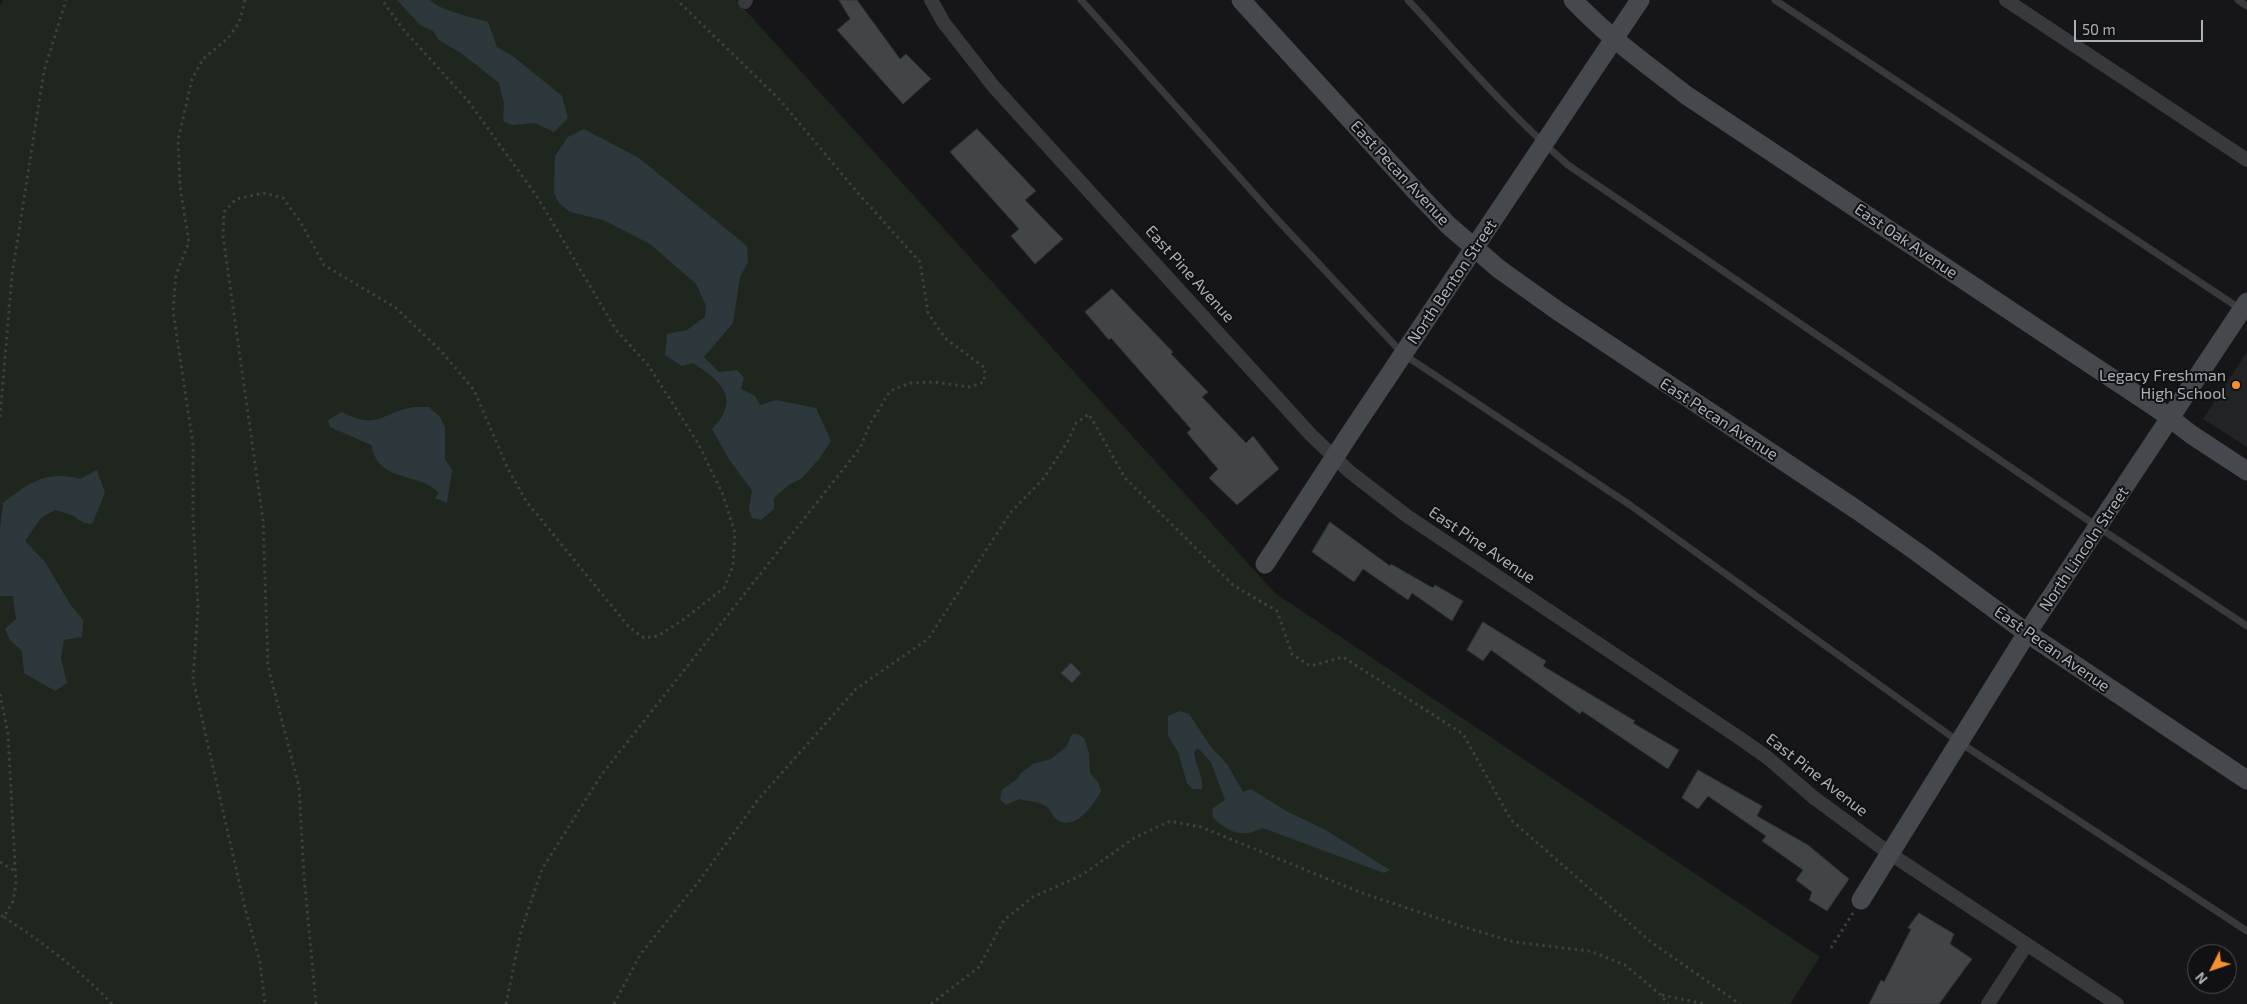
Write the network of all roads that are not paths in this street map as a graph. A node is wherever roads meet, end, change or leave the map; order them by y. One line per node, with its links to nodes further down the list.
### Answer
1 (930, 0): 18 (street, East Pine Avenue)
2 (1080, 0): 16 (lane)
3 (1241, 0): 14 (street, East Pecan Avenue)
4 (1408, 0): 12 (lane)
5 (1572, 0): 11 (street, East Oak Avenue)
6 (1640, 0): 11 (street, North Benton Street)
7 (1775, 0): 15 (lane)
8 (2006, 0): 13 (street)
9 (2238, 0): 10 (lane)
10 (2247, 6)
11 (1614, 40): 12 (street, North Benton Street); 17 (street, East Oak Avenue)
12 (1544, 144): 14 (street, North Benton Street); 20 (lane)
13 (2247, 160)
14 (1474, 247): 16 (street, North Benton Street); 23 (street, East Pecan Avenue)
15 (2244, 306): 17 (street, North Lincoln Street)
16 (1402, 354): 18 (street, North Benton Street); 24 (lane)
17 (2170, 418): 19 (street, East Oak Avenue); 20 (street, North Lincoln Street)
18 (1334, 457): 21 (street, North Benton Street); 26 (street, East Pine Avenue)
19 (2247, 471)
20 (2098, 527): 22 (lane); 23 (street, North Lincoln Street)
21 (1265, 564)
22 (2247, 626)
23 (2027, 633): 24 (street, North Lincoln Street); 25 (street, East Pecan Avenue)
24 (1959, 742): 26 (street, North Lincoln Street); 28 (lane)
25 (2247, 780)
26 (1889, 853): 27 (street, North Lincoln Street); 29 (street, East Pine Avenue)
27 (1861, 900)
28 (2247, 931)
29 (2027, 944): 30 (street); 31 (street, East Pine Avenue)
30 (1988, 1004)
31 (2117, 1004)

